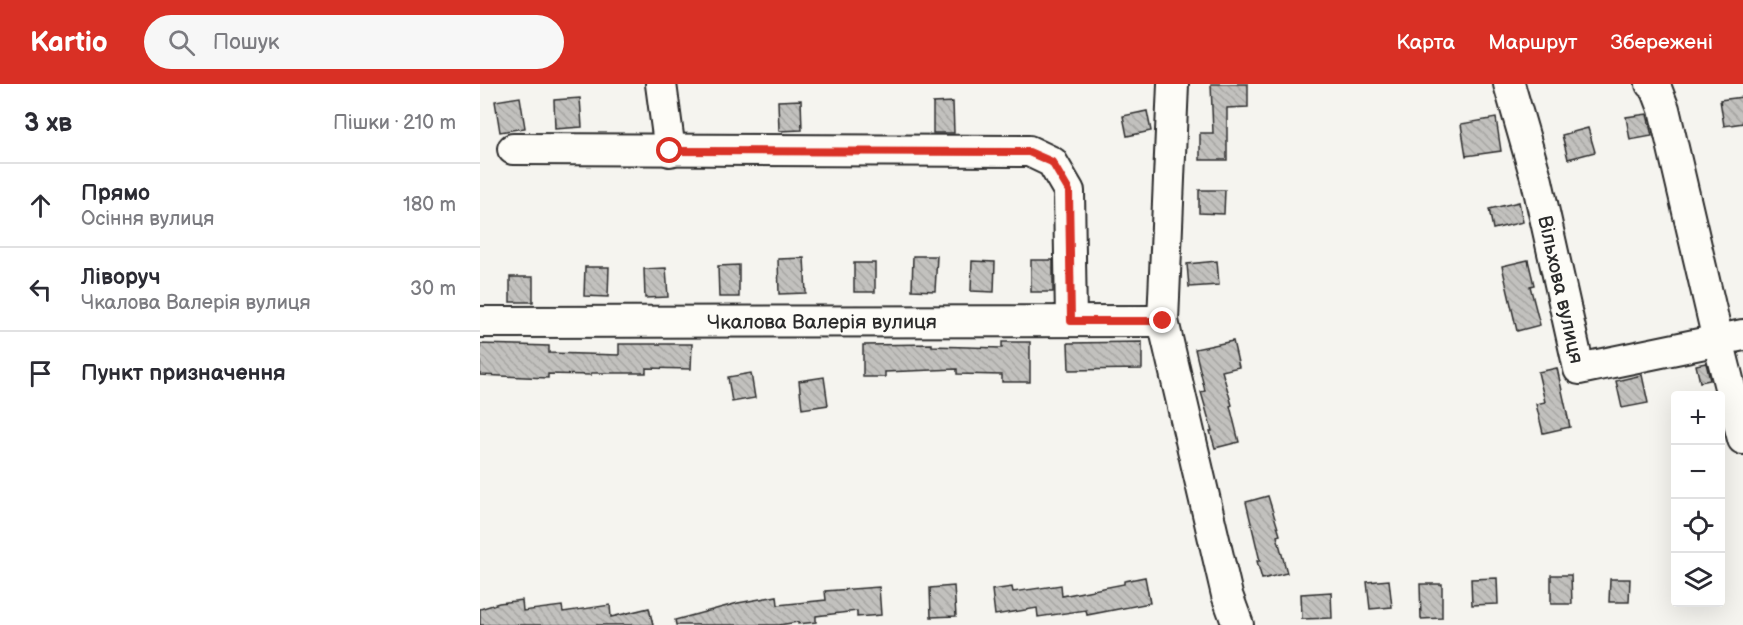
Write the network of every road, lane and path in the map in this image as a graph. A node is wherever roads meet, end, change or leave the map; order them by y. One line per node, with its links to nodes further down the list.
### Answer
1 (662, 84): 6 (street)
2 (1173, 84): 8 (street)
3 (1509, 84): 10 (street, Вільхова вулиця)
4 (1651, 84): 10 (street)
5 (513, 149): 6 (street)
6 (670, 151): 7 (street)
7 (1071, 321): 8 (street, Чкалова Валерія вулиця); 9 (street, Чкалова Валерія вулиця)
8 (1163, 321): 12 (street)
9 (480, 322)
10 (1730, 338): 11 (street)
11 (1743, 439)
12 (1238, 625)

